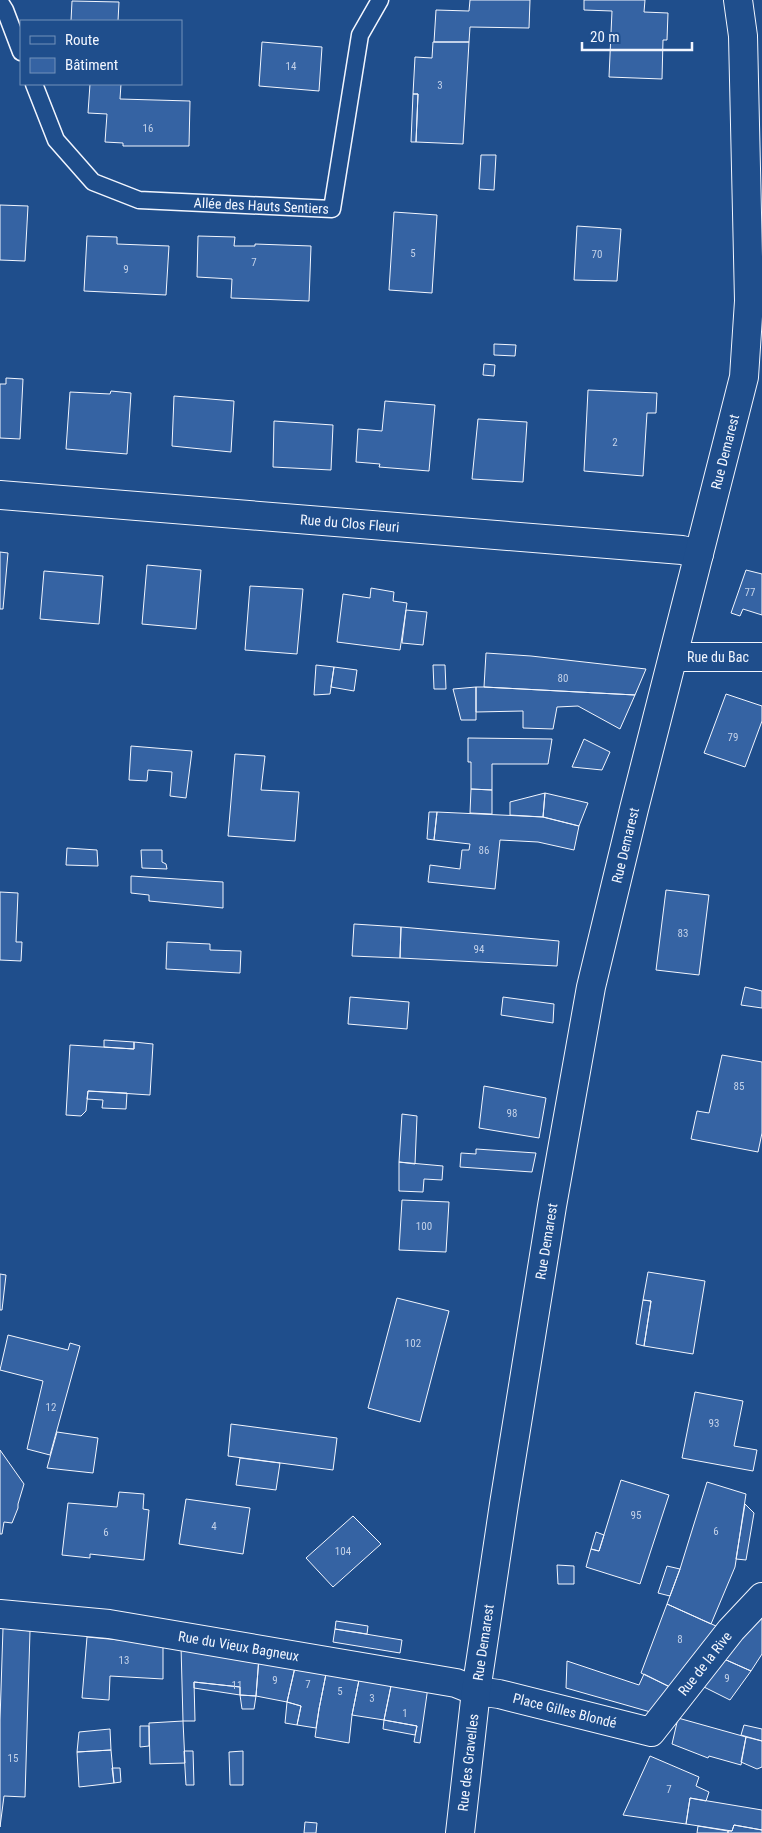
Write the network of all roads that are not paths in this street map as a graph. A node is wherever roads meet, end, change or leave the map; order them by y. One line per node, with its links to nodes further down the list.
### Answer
1 (380, 0): 5 (lane, Allée des Hauts Sentiers)
2 (738, 0): 6 (street, Rue Demarest)
3 (0, 2): 4 (lane)
4 (20, 49)
5 (34, 85)
6 (753, 373): 8 (street, Rue Demarest)
7 (0, 495): 8 (street, Rue du Clos Fleuri)
8 (699, 554): 9 (street, Rue Demarest)
9 (673, 657): 10 (street, Rue du Bac); 13 (street, Rue Demarest)
10 (762, 657)
11 (762, 1597): 14 (street, Rue de la Rive)
12 (0, 1614): 13 (street, Rue du Vieux Bagneux)
13 (476, 1691): 14 (street, Place Gilles Blondé); 15 (street, Rue des Gravelles)
14 (651, 1732)
15 (460, 1833)

